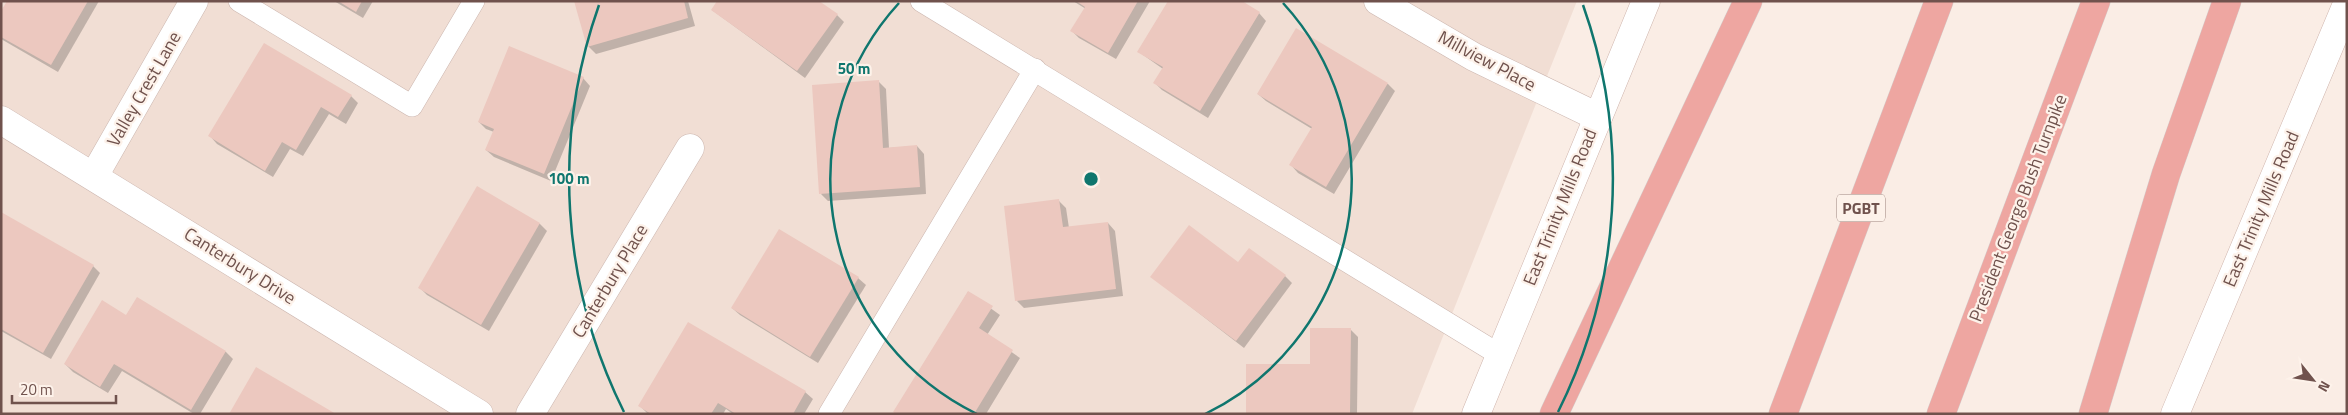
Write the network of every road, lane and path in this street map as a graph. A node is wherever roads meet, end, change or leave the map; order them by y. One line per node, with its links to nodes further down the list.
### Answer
1 (194, 1): 16 (street, Valley Crest Lane)
2 (240, 1): 3 (lane)
3 (474, 1)
4 (922, 1): 12 (lane)
5 (1378, 1): 13 (street, Millview Place)
6 (1646, 1): 13 (street, East Trinity Mills Road)
7 (1748, 1): 22 (highway)
8 (1939, 1): 23 (highway, PGBT)
9 (2096, 1): 24 (highway, President George Bush Turnpike)
10 (2227, 1): 25 (highway)
11 (2347, 4): 26 (street, East Trinity Mills Road)
12 (1035, 69): 17 (lane); 20 (lane)
13 (1598, 117): 17 (street, East Trinity Mills Road)
14 (1, 120): 16 (street, Canterbury Drive)
15 (690, 148): 19 (street, Canterbury Place)
16 (94, 176): 18 (street, Canterbury Drive)
17 (1500, 355): 21 (street, East Trinity Mills Road)
18 (479, 414)
19 (530, 414)
20 (829, 414)
21 (1476, 414)
22 (1554, 414)
23 (1783, 414)
24 (1940, 414)
25 (2093, 414)
26 (2175, 414)

